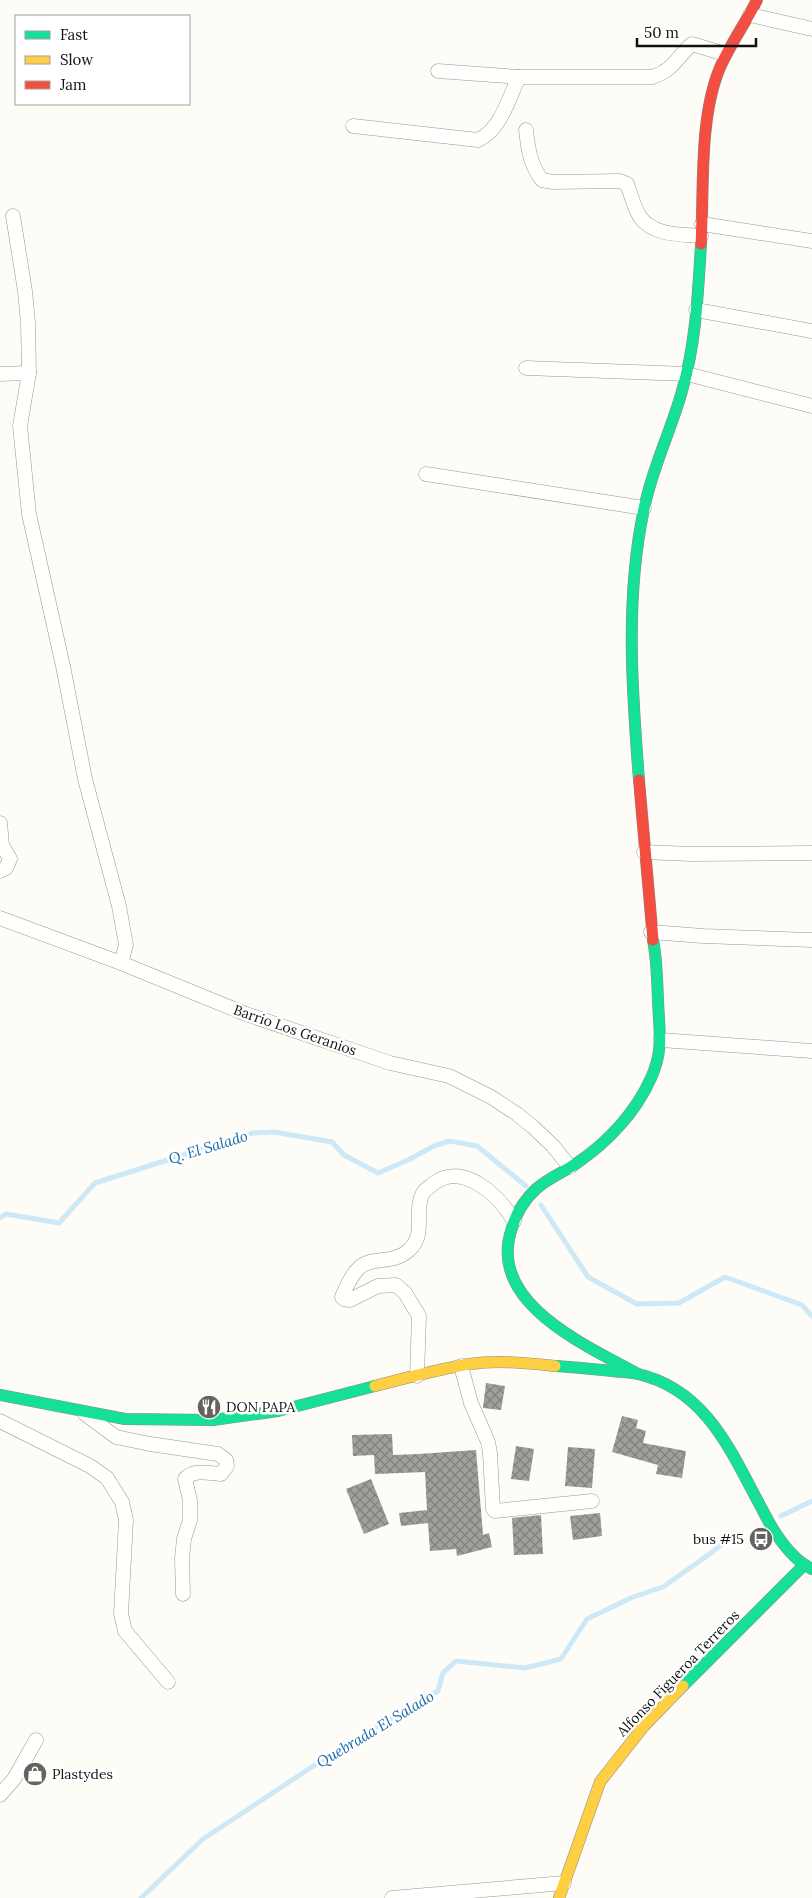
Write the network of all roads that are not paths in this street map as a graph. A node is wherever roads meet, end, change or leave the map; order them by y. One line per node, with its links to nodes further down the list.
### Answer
1 (757, 0): 2 (street)
2 (750, 15): 3 (street); 4 (street)
3 (812, 29)
4 (725, 54): 6 (street); 10 (street)
5 (438, 71): 6 (street)
6 (519, 77): 7 (street)
7 (353, 126)
8 (526, 130): 10 (street)
9 (13, 216): 15 (street)
10 (702, 230): 11 (street); 12 (street)
11 (812, 241)
12 (696, 310): 13 (street); 17 (street)
13 (812, 331)
14 (526, 368): 17 (street)
15 (29, 373): 16 (street); 28 (street)
16 (0, 374)
17 (687, 374): 18 (street); 20 (street)
18 (812, 406)
19 (426, 474): 20 (street)
20 (644, 508): 22 (street)
21 (0, 824): 24 (street)
22 (644, 852): 23 (street); 26 (street)
23 (812, 853)
24 (0, 871)
25 (0, 918): 28 (street, Barrio Los Geranios)
26 (651, 932): 27 (street); 29 (street)
27 (812, 940)
28 (121, 963): 31 (street, Barrio Los Geranios)
29 (661, 1040): 30 (street); 31 (street)
30 (812, 1051)
31 (570, 1167): 32 (street)
32 (514, 1221): 34 (street); 35 (street)
33 (461, 1366): 34 (street); 35 (street); 39 (street)
34 (638, 1374): 40 (street)
35 (417, 1376): 37 (street)
36 (0, 1395): 37 (street)
37 (80, 1411): 41 (street)
38 (0, 1421): 42 (street)
39 (592, 1501)
40 (808, 1567): 45 (street, Alfonso Figueroa Terreros)
41 (183, 1594)
42 (168, 1682)
43 (36, 1740): 44 (street)
44 (0, 1795)
45 (564, 1883): 46 (street); 47 (street, Alfonso Figueroa Terreros)
46 (392, 1898)
47 (559, 1898)

